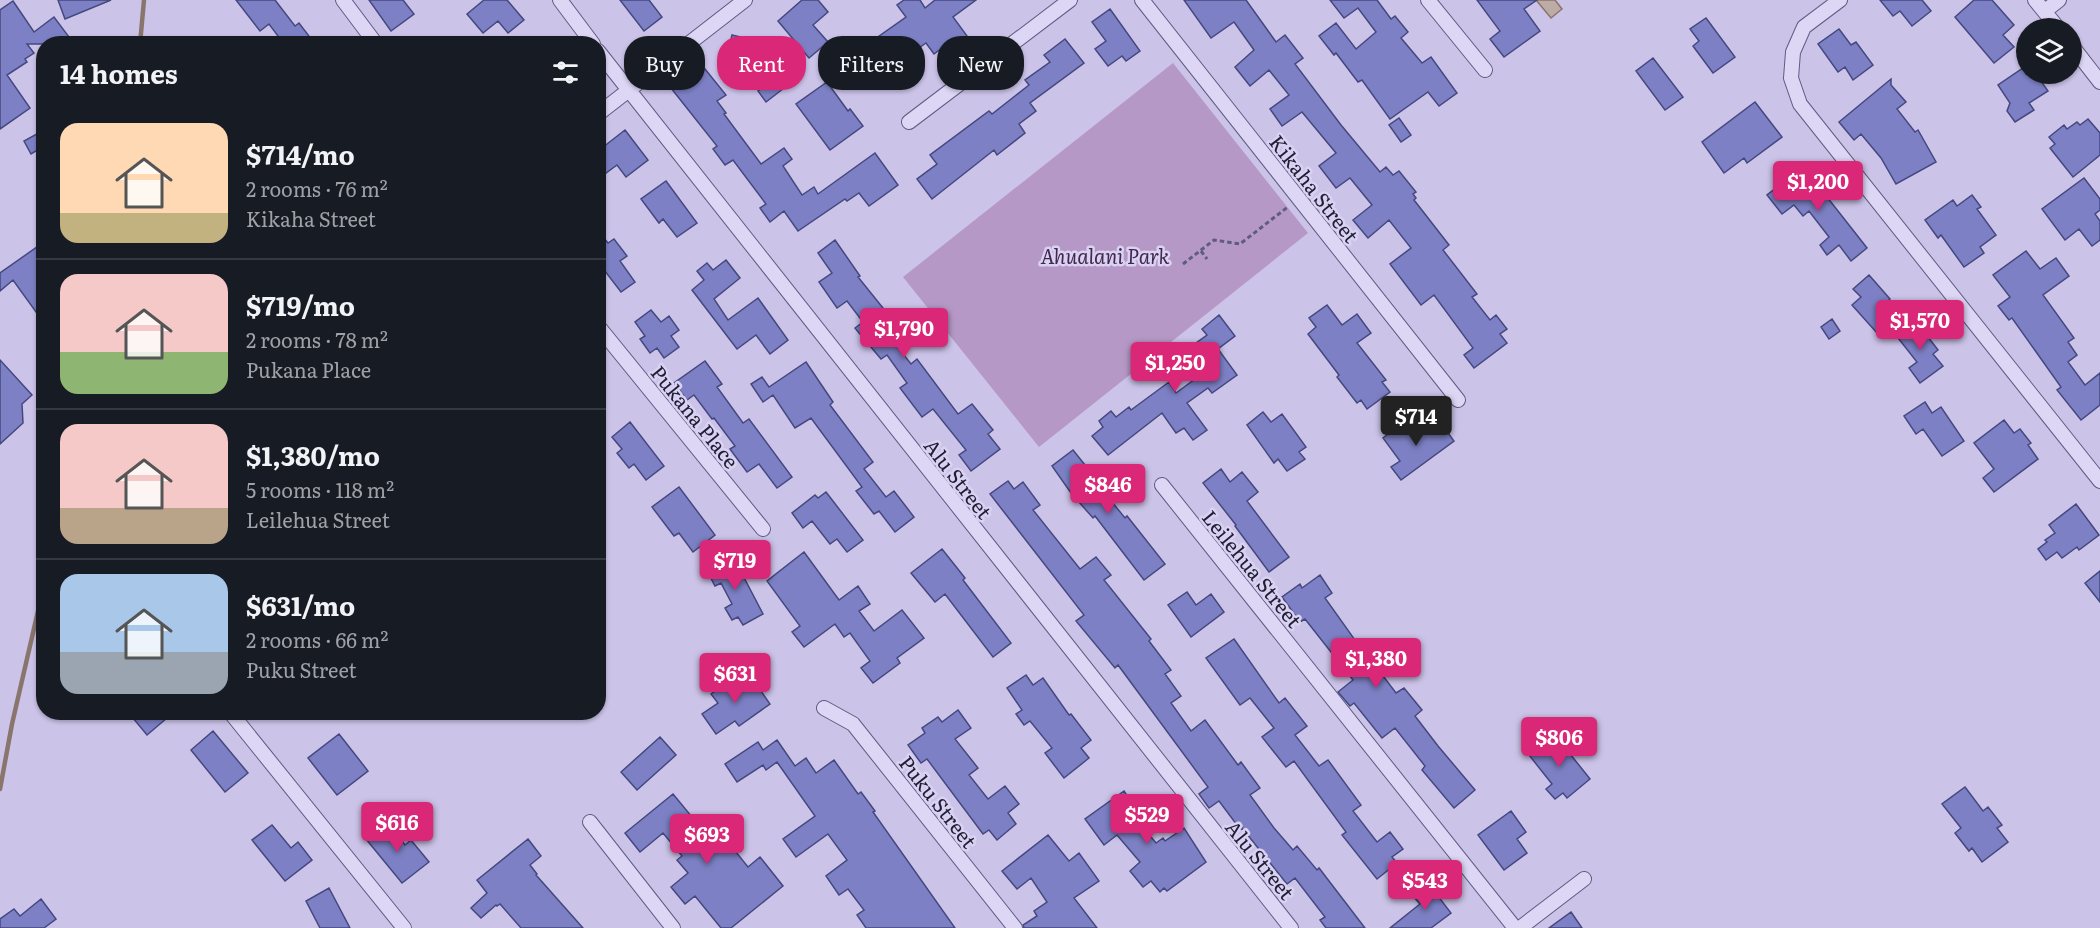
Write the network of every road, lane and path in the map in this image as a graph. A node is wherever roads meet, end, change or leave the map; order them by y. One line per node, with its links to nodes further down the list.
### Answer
1 (343, 0): 12 (street)
2 (560, 0): 13 (street)
3 (745, 0): 18 (street)
4 (1070, 0): 20 (street)
5 (1143, 0): 21 (street, Kikaha Street)
6 (1428, 0): 16 (street)
7 (1840, 0): 27 (street)
8 (2035, 0): 10 (street)
9 (2059, 0): 10 (street)
10 (2044, 11): 11 (street)
11 (2050, 18)
12 (370, 36)
13 (587, 36)
14 (2082, 59): 17 (street)
15 (606, 61): 18 (street, Alu Street)
16 (1485, 70)
17 (2100, 82)
18 (629, 91): 19 (street); 37 (street, Alu Street)
19 (606, 108)
20 (909, 122)
21 (1299, 198): 22 (path); 26 (street, Kikaha Street)
22 (1201, 251): 23 (path); 24 (path)
23 (1207, 259)
24 (1183, 264)
25 (606, 336): 29 (street, Pukana Place)
26 (1458, 400)
27 (2098, 473)
28 (1162, 486): 38 (street, Leilehua Street)
29 (763, 529)
30 (824, 708): 36 (street, Puku Street)
31 (236, 720): 34 (street)
32 (590, 822): 35 (street)
33 (1584, 879): 39 (street)
34 (404, 928)
35 (673, 928)
36 (1015, 928)
37 (1291, 928)
38 (1515, 928)
39 (1520, 928)

